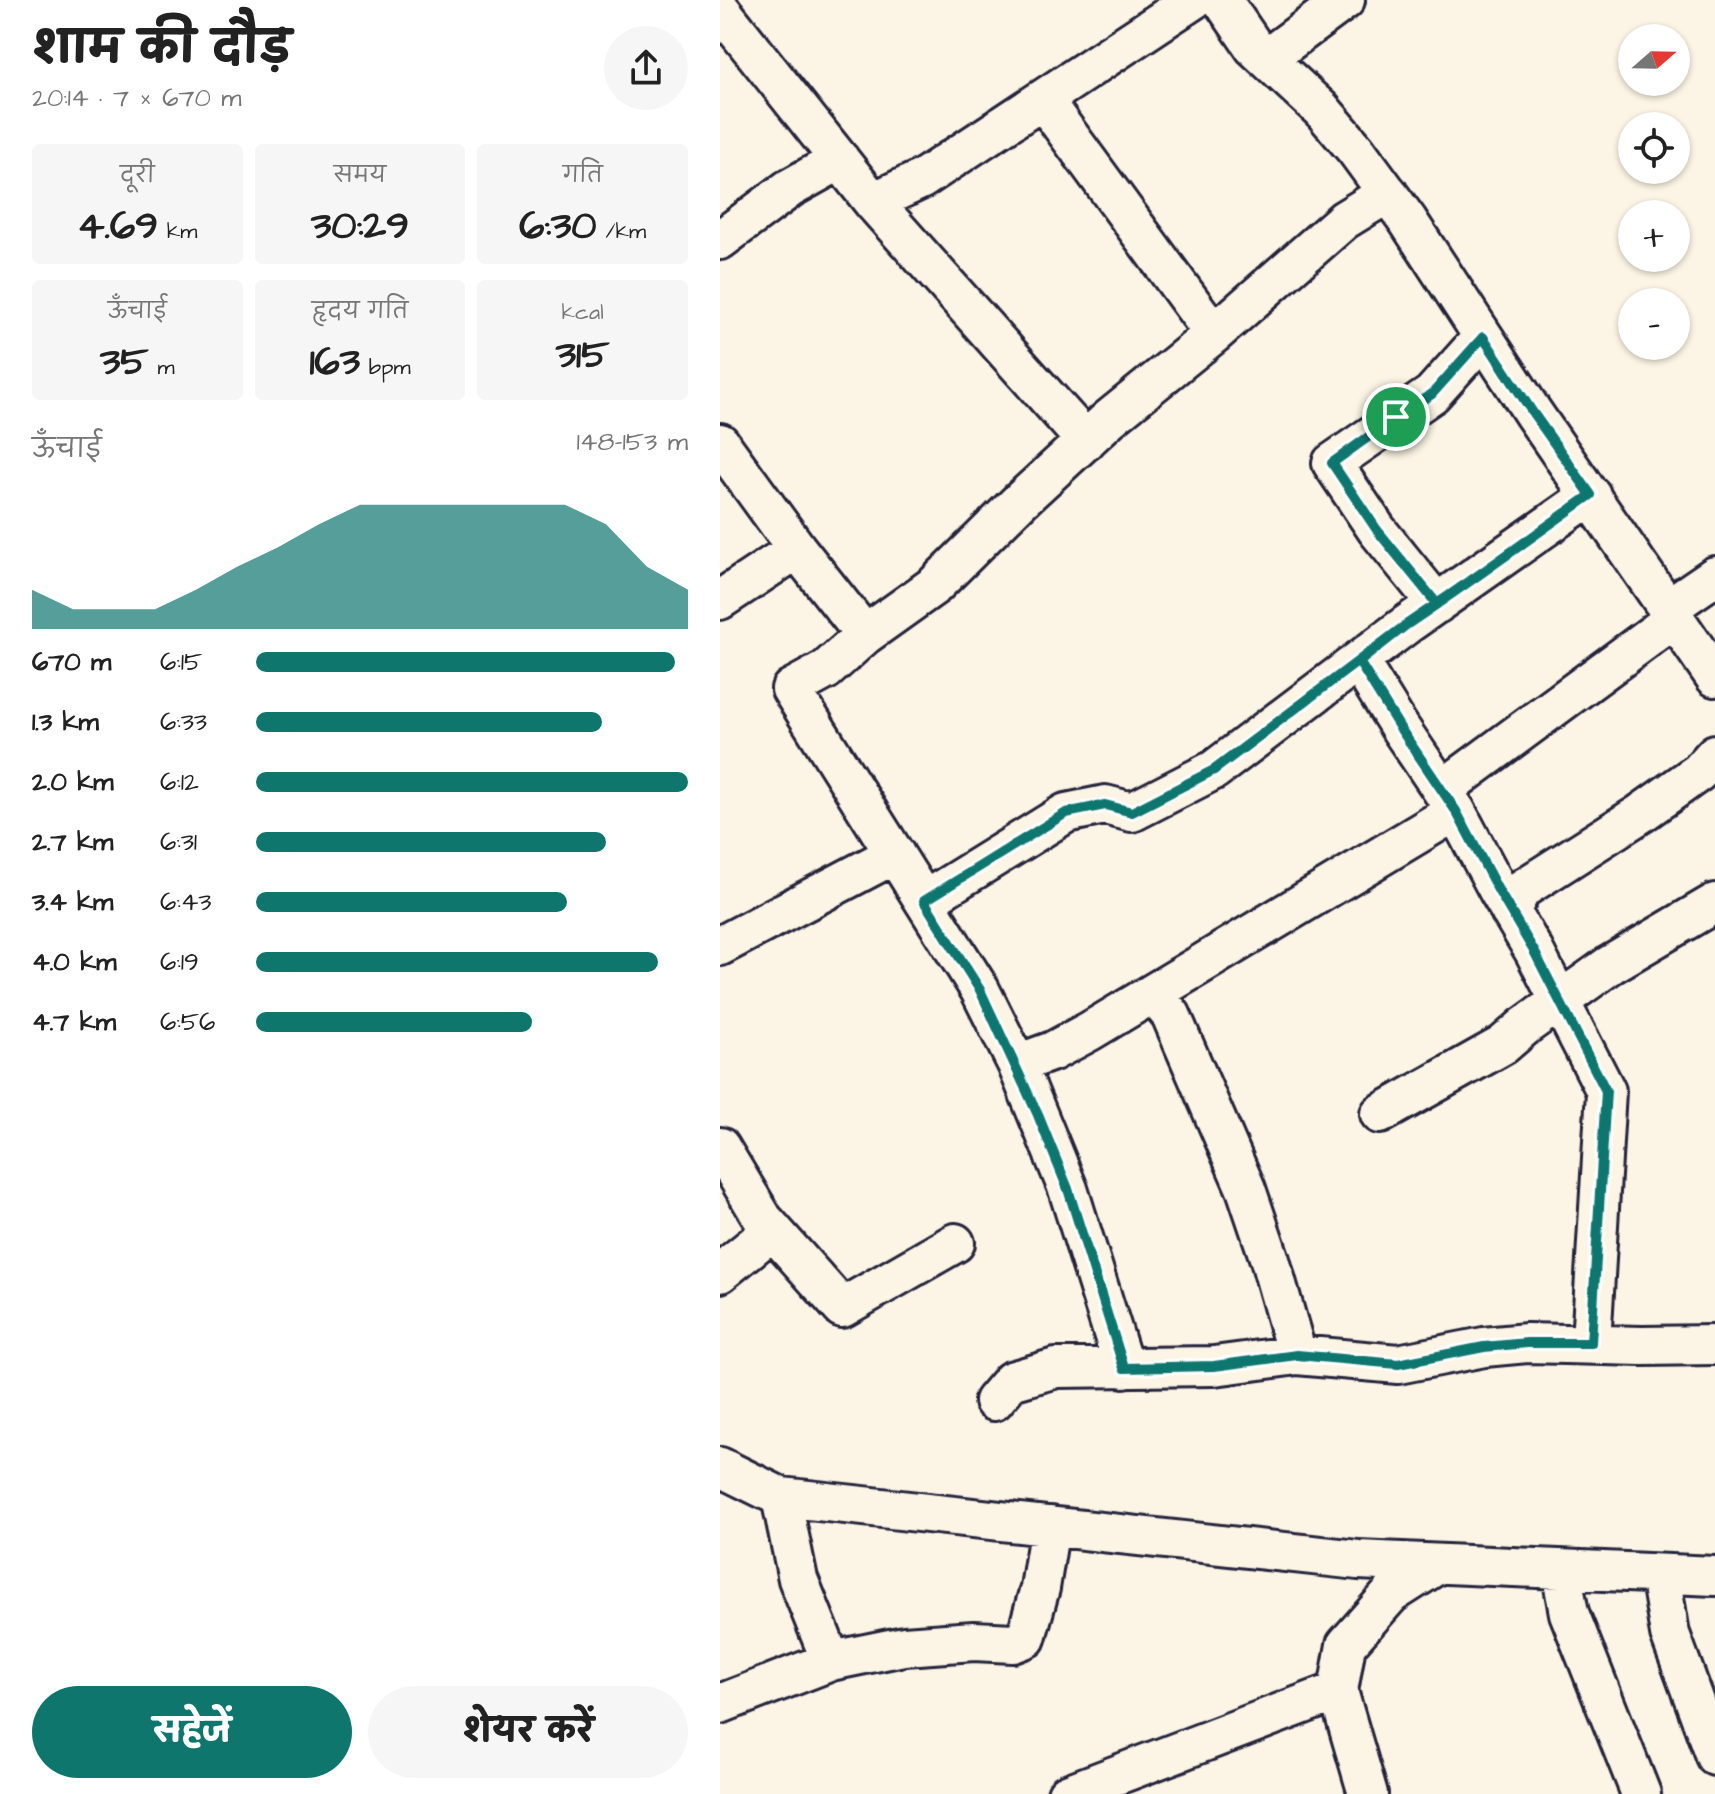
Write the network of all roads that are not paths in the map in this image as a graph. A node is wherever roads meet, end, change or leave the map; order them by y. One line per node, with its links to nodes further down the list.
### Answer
1 (1193, 0): 6 (street)
2 (1222, 0): 5 (street)
3 (1345, 0): 5 (street)
4 (720, 9): 7 (street)
5 (1267, 58): 8 (street)
6 (1043, 100): 9 (street); 11 (street)
7 (840, 160): 9 (street); 10 (street)
8 (1388, 193): 11 (street); 12 (street)
9 (873, 202): 13 (street)
10 (720, 240)
11 (1214, 334): 13 (street)
12 (1483, 337): 15 (street); 19 (street)
13 (1086, 441): 21 (street)
14 (720, 443): 16 (street)
15 (1591, 495): 19 (street); 20 (street)
16 (797, 549): 18 (street); 21 (street)
17 (1715, 576): 20 (street)
18 (720, 600)
19 (1437, 604): 22 (street)
20 (1672, 613): 23 (street); 25 (street)
21 (865, 635): 26 (street)
22 (1359, 662): 25 (street); 27 (street)
23 (1715, 677)
24 (1715, 754): 29 (street)
25 (1449, 800): 29 (street); 31 (street)
26 (895, 854): 27 (street); 30 (street)
27 (924, 901): 33 (street)
28 (1715, 903): 32 (street)
29 (1510, 911): 32 (street)
30 (720, 946)
31 (1154, 994): 33 (street); 41 (street)
32 (1561, 1002): 34 (street); 39 (street)
33 (1017, 1064): 42 (street)
34 (1380, 1114)
35 (720, 1147): 36 (street)
36 (773, 1230): 37 (street); 38 (street)
37 (955, 1243)
38 (720, 1273)
39 (1591, 1343): 40 (street); 41 (street)
40 (1715, 1345)
41 (1297, 1355): 42 (street)
42 (1124, 1368): 43 (street)
43 (994, 1401)
44 (720, 1467): 45 (street)
45 (781, 1497): 46 (street); 51 (street)
46 (1050, 1526): 47 (street); 51 (street)
47 (1438, 1564): 48 (street); 52 (street)
48 (1561, 1570): 49 (street); 57 (street)
49 (1660, 1574): 50 (street); 54 (street)
50 (1715, 1576)
51 (831, 1661): 53 (street)
52 (1338, 1691): 55 (street); 56 (street)
53 (720, 1704)
54 (1715, 1756)
55 (1067, 1794)
56 (1368, 1794)
57 (1641, 1794)

